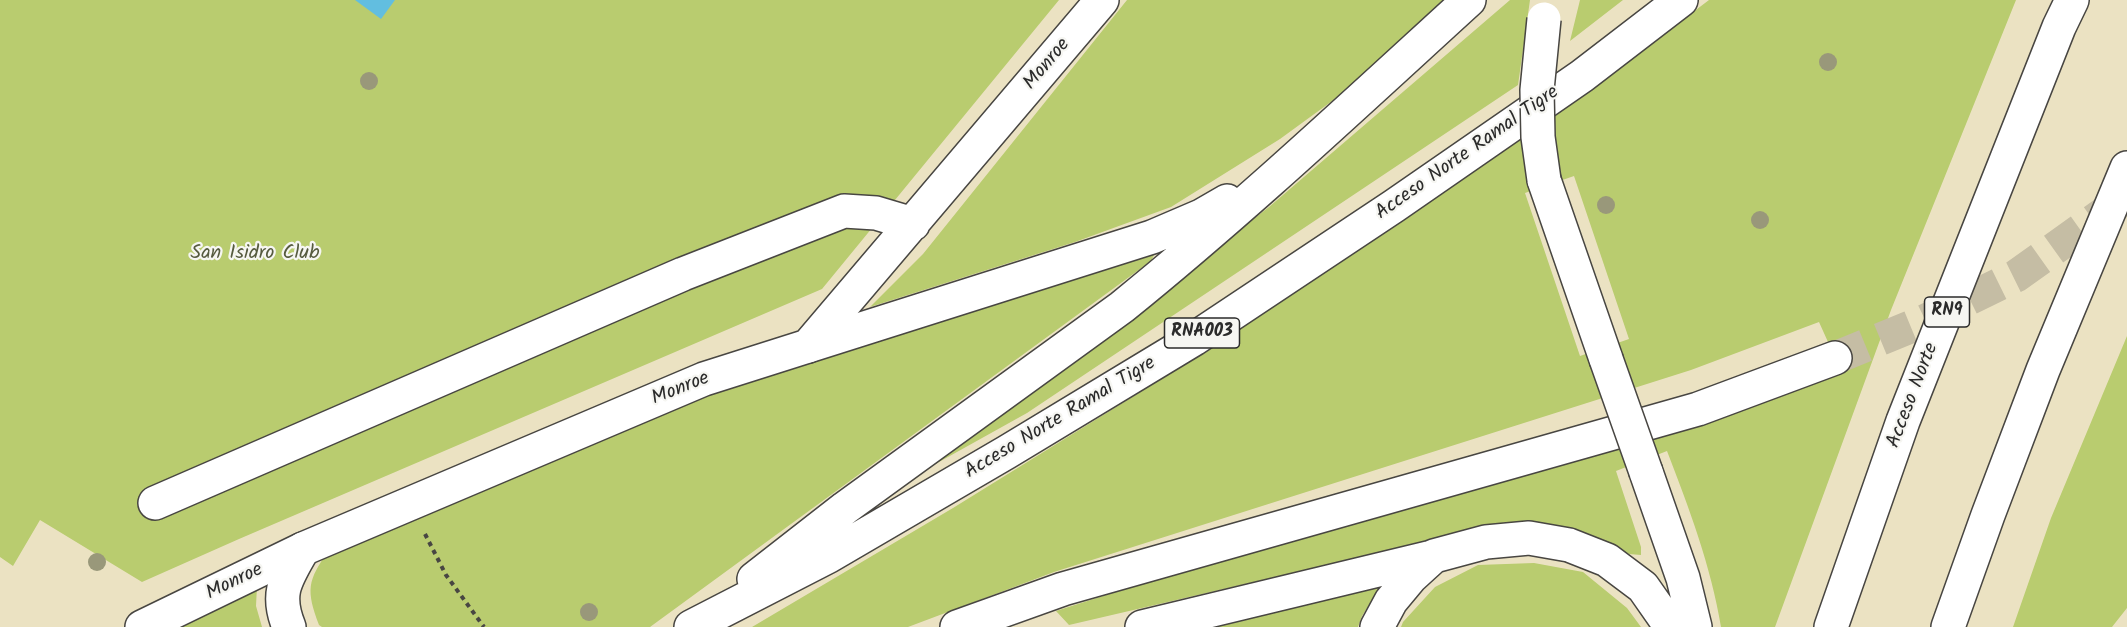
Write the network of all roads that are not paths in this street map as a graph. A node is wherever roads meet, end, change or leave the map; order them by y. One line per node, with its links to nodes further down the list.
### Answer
1 (1102, 0): 8 (main road, Monroe)
2 (1469, 0): 7 (main road)
3 (1681, 0): 14 (main road, Acceso Norte Ramal Tigre / RNA003)
4 (2072, 0): 22 (main road, Acceso Norte / RN9)
5 (1547, 10): 21 (main road, bridge)
6 (2127, 168): 23 (main road)
7 (1281, 171): 9 (main road); 14 (main road)
8 (913, 224): 9 (main road, Monroe); 11 (main road)
9 (808, 346): 12 (main road, Monroe)
10 (1835, 358): 17 (main road)
11 (155, 502)
12 (303, 549): 15 (main road, Monroe); 16 (main road)
13 (1434, 556): 18 (main road); 19 (main road); 20 (main road)
14 (694, 626)
15 (142, 627)
16 (289, 627)
17 (957, 627)
18 (1142, 627)
19 (1377, 627)
20 (1671, 627)
21 (1695, 627)
22 (1831, 627)
23 (1948, 627)

